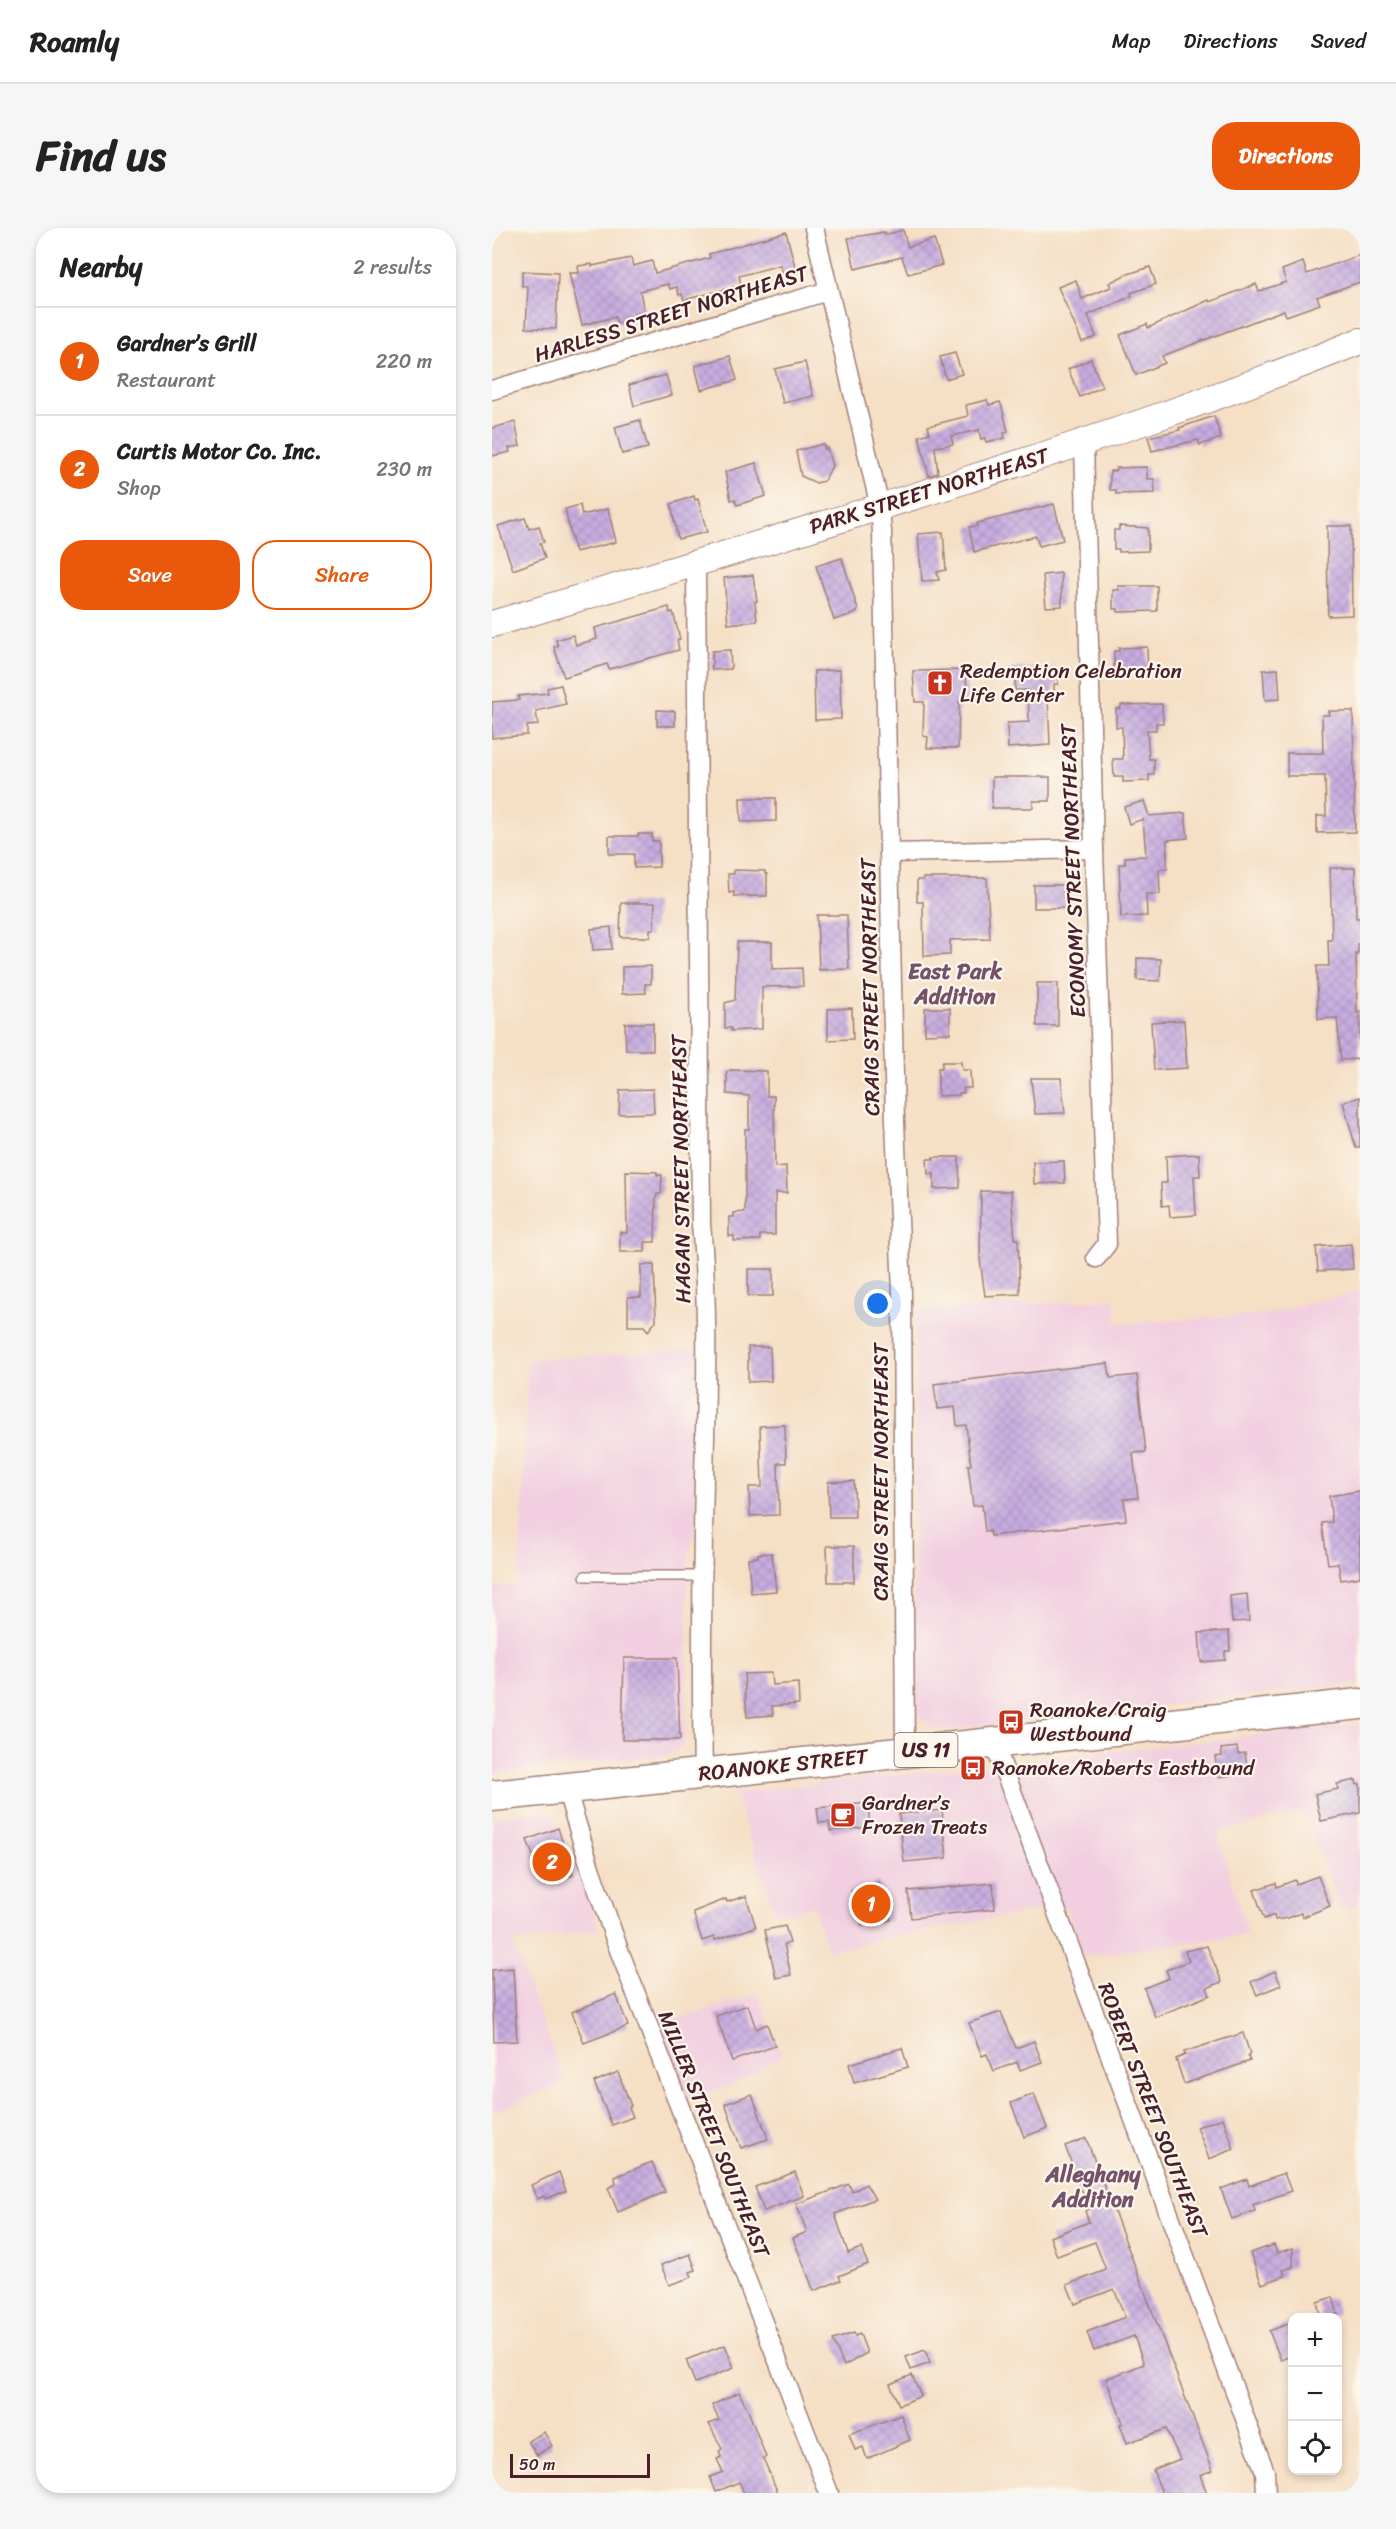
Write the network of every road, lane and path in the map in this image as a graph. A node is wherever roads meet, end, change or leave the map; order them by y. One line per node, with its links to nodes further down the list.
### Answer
1 (814, 228): 2 (street, CRAIG STREET NORTHEAST)
2 (828, 291): 4 (street, HARLESS STREET NORTHEAST); 6 (street, CRAIG STREET NORTHEAST)
3 (1360, 341): 5 (street, PARK STREET NORTHEAST)
4 (492, 390)
5 (1084, 442): 6 (street, PARK STREET NORTHEAST); 9 (street, ECONOMY STREET NORTHEAST)
6 (880, 507): 7 (street, PARK STREET NORTHEAST); 10 (street, CRAIG STREET NORTHEAST)
7 (696, 564): 8 (street, PARK STREET NORTHEAST); 13 (street, HAGAN STREET NORTHEAST)
8 (492, 624)
9 (1094, 849): 10 (street); 11 (street, ECONOMY STREET NORTHEAST)
10 (889, 853): 16 (street, CRAIG STREET NORTHEAST)
11 (1096, 1258)
12 (585, 1576): 13 (lane)
13 (702, 1576): 17 (street, HAGAN STREET NORTHEAST)
14 (1360, 1704): 15 (main road, ROANOKE STREET / US 11)
15 (994, 1743): 16 (main road, ROANOKE STREET / US 11); 21 (street, ROBERT STREET SOUTHEAST)
16 (905, 1752): 17 (main road, ROANOKE STREET / US 11)
17 (703, 1774): 18 (main road, ROANOKE STREET / US 11)
18 (566, 1788): 19 (main road, ROANOKE STREET / US 11); 20 (street, MILLER STREET SOUTHEAST)
19 (492, 1796)
20 (829, 2493)
21 (1266, 2493)

